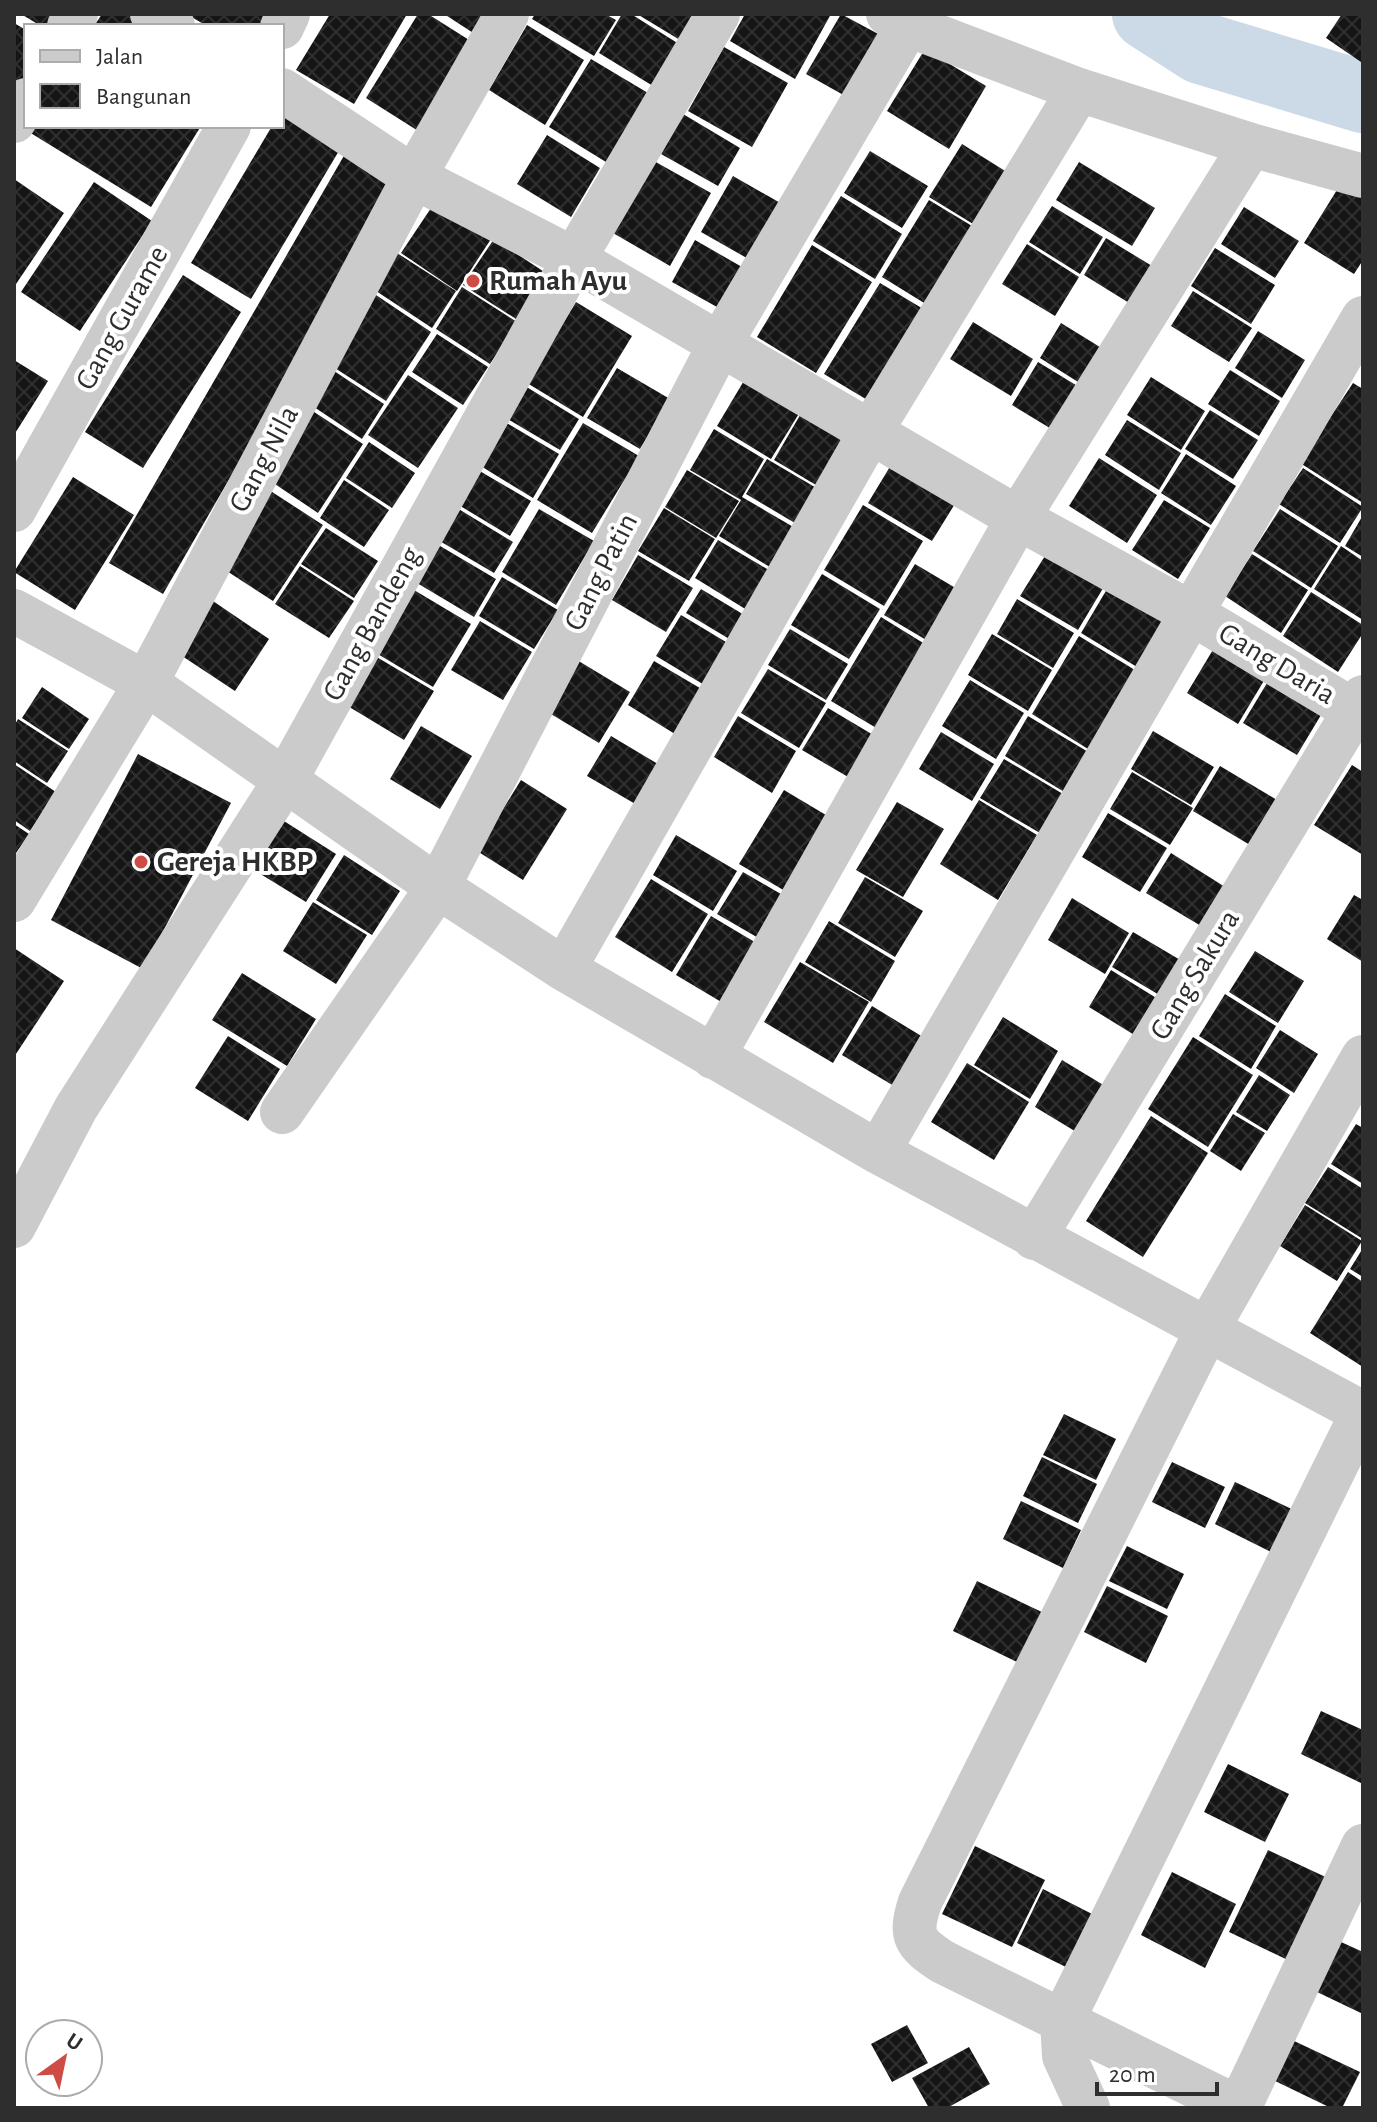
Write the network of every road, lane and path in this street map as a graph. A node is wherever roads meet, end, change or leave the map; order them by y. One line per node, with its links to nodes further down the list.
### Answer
1 (152, 14): 5 (street)
2 (507, 14): 13 (street, Gang Nila)
3 (718, 14): 14 (street, Gang Bandeng)
4 (898, 19): 6 (street); 16 (street, Gang Patin)
5 (170, 24)
6 (1079, 90): 11 (street); 17 (street)
7 (284, 91): 13 (street, Gang Daria)
8 (24, 104): 9 (street)
9 (14, 121)
10 (228, 128): 18 (street, Gang Gurame)
11 (1251, 145): 12 (street); 19 (street)
12 (1363, 176)
13 (414, 177): 14 (street, Gang Daria); 22 (street, Gang Nila)
14 (574, 259): 16 (street, Gang Daria); 24 (street, Gang Bandeng)
15 (1363, 318): 21 (street)
16 (721, 342): 17 (street, Gang Daria); 25 (street, Gang Patin)
17 (871, 431): 19 (street, Gang Daria); 27 (street)
18 (14, 510)
19 (1018, 518): 21 (street, Gang Daria); 28 (street)
20 (14, 611): 22 (street)
21 (1191, 613): 23 (street, Gang Daria); 31 (street)
22 (146, 683): 24 (street); 26 (street, Gang Nila)
23 (1360, 708): 33 (street, Gang Sakura)
24 (286, 779): 25 (street); 32 (street, Gang Bandeng)
25 (438, 887): 27 (street); 30 (street, Gang Patin)
26 (14, 900)
27 (564, 969): 28 (street)
28 (713, 1057): 31 (street)
29 (1363, 1057): 34 (street)
30 (282, 1112)
31 (878, 1152): 33 (street)
32 (14, 1226)
33 (1034, 1238): 34 (street)
34 (1208, 1328): 35 (street); 37 (street)
35 (1363, 1412): 37 (street)
36 (1363, 1846): 39 (street)
37 (1062, 2022): 38 (street); 39 (street)
38 (1088, 2108)
39 (1239, 2108)

